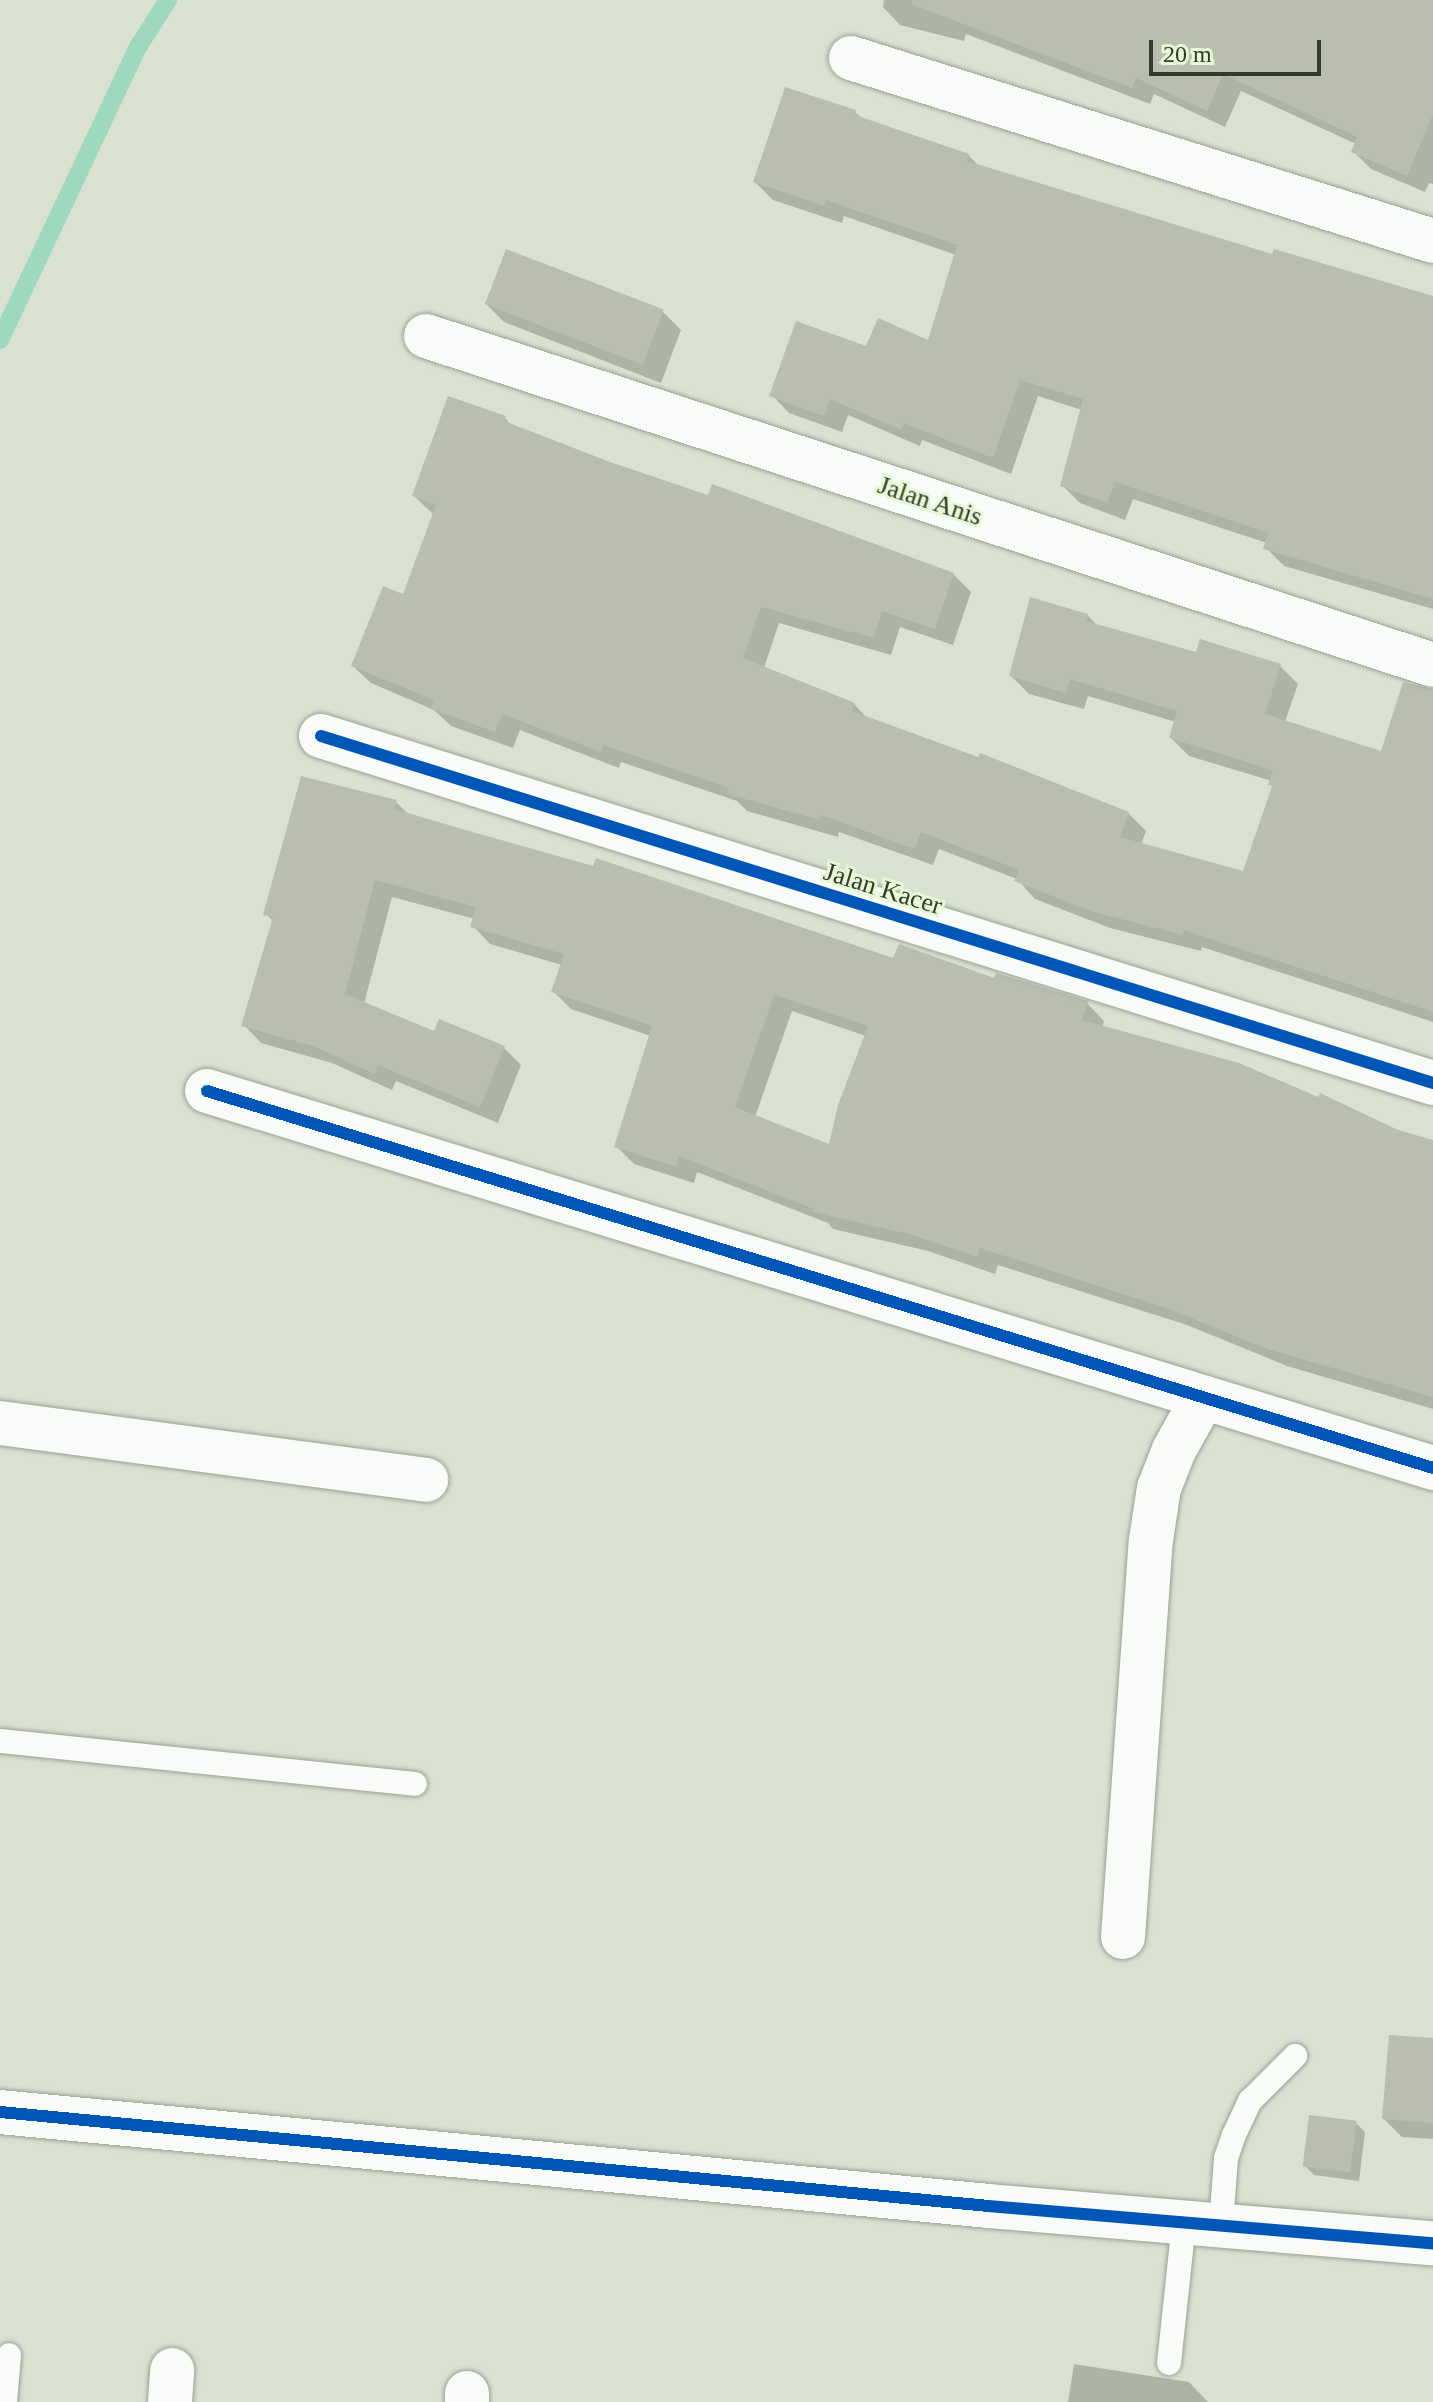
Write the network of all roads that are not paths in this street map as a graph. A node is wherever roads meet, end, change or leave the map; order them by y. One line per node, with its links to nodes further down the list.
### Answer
1 (851, 58): 2 (street)
2 (1433, 241)
3 (426, 336): 4 (street, Jalan Anis)
4 (1433, 665)
5 (321, 736): 6 (street, Jalan Kacer)
6 (1433, 1083)
7 (207, 1091): 8 (street)
8 (1203, 1398): 10 (street); 14 (street)
9 (0, 1423): 11 (street)
10 (1433, 1468)
11 (426, 1480)
12 (0, 1741): 13 (lane)
13 (415, 1784)
14 (1123, 1937)
15 (1295, 2056): 17 (lane)
16 (0, 2112): 17 (street)
17 (1203, 2224): 18 (street); 20 (lane)
18 (1433, 2243)
19 (9, 2355): 21 (lane)
20 (1169, 2363)
21 (5, 2402)

